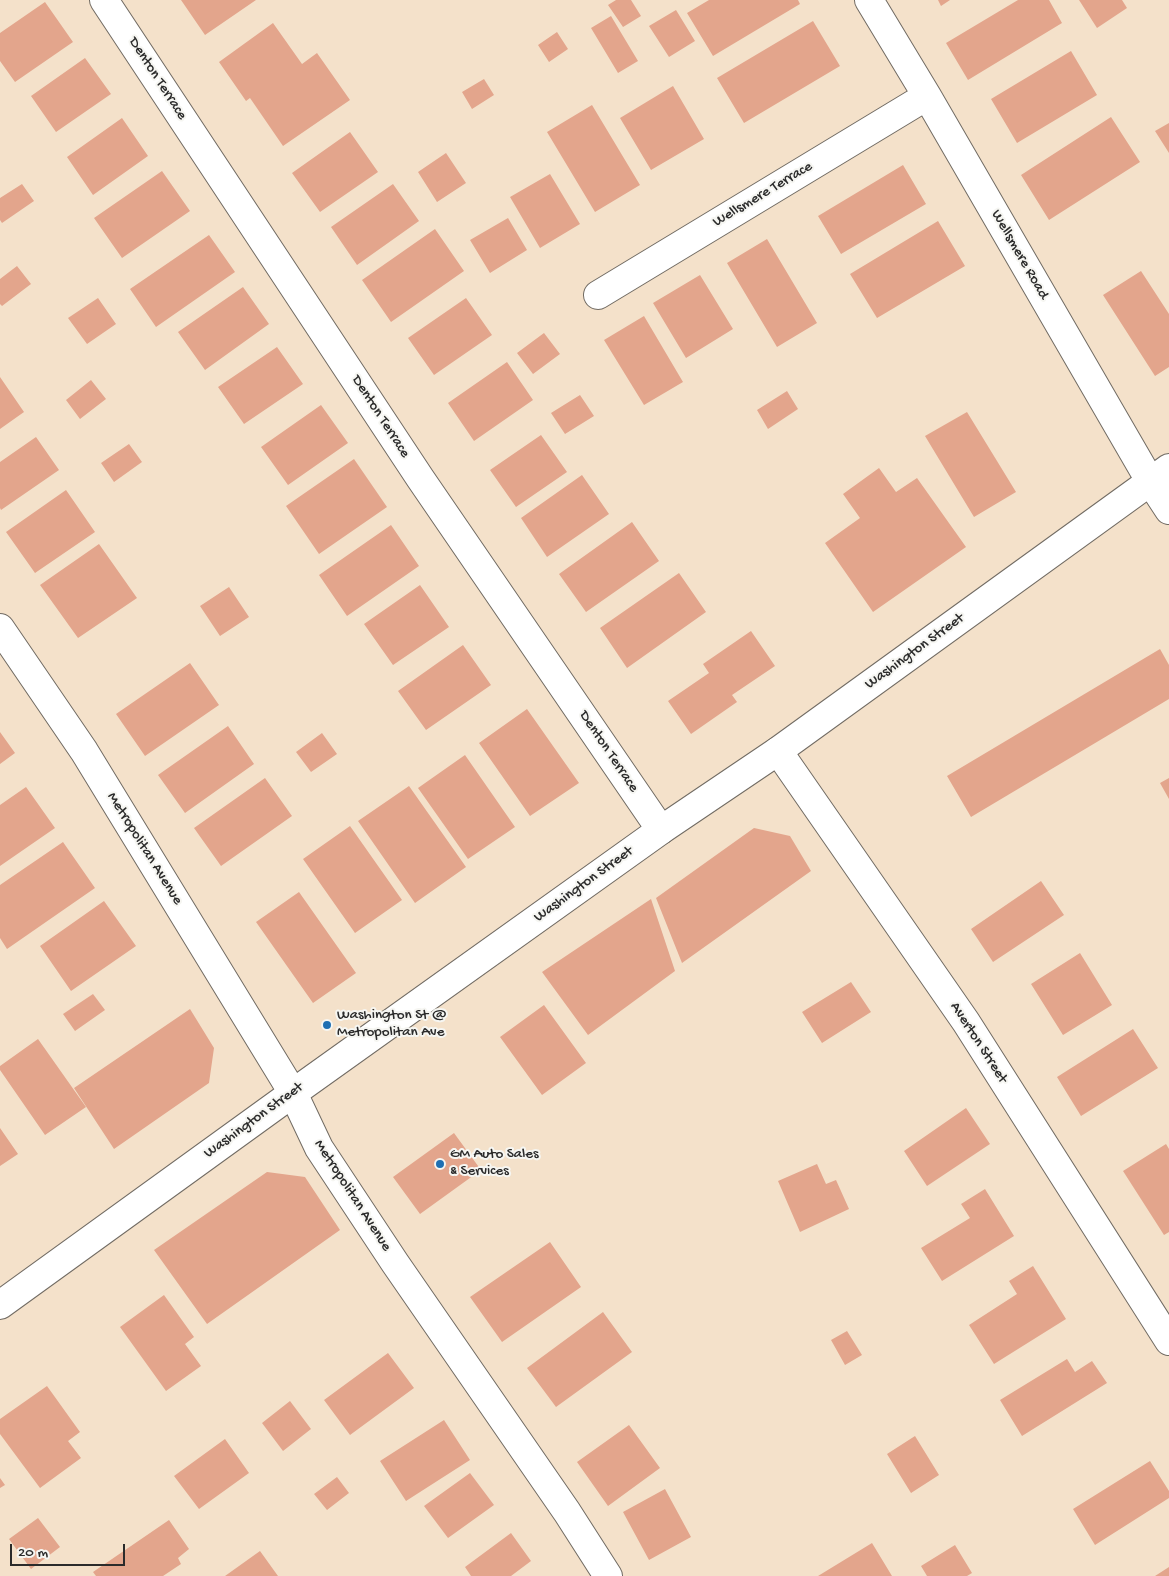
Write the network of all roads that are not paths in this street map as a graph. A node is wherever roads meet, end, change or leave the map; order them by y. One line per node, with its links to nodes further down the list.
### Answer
1 (104, 0): 9 (street, Denton Terrace)
2 (869, 0): 3 (street, Wellsmere Road)
3 (927, 96): 4 (street, Wellsmere Terrace); 5 (street, Wellsmere Road)
4 (598, 295)
5 (1160, 475): 6 (street, Wellsmere Road); 8 (street, Washington Street)
6 (1169, 510)
7 (0, 628): 10 (street, Metropolitan Avenue)
8 (778, 751): 9 (street, Washington Street); 12 (street, Averton Street)
9 (661, 830): 10 (street, Washington Street)
10 (293, 1093): 11 (street, Washington Street); 13 (street, Metropolitan Avenue)
11 (0, 1305)
12 (1169, 1342)
13 (608, 1576)

